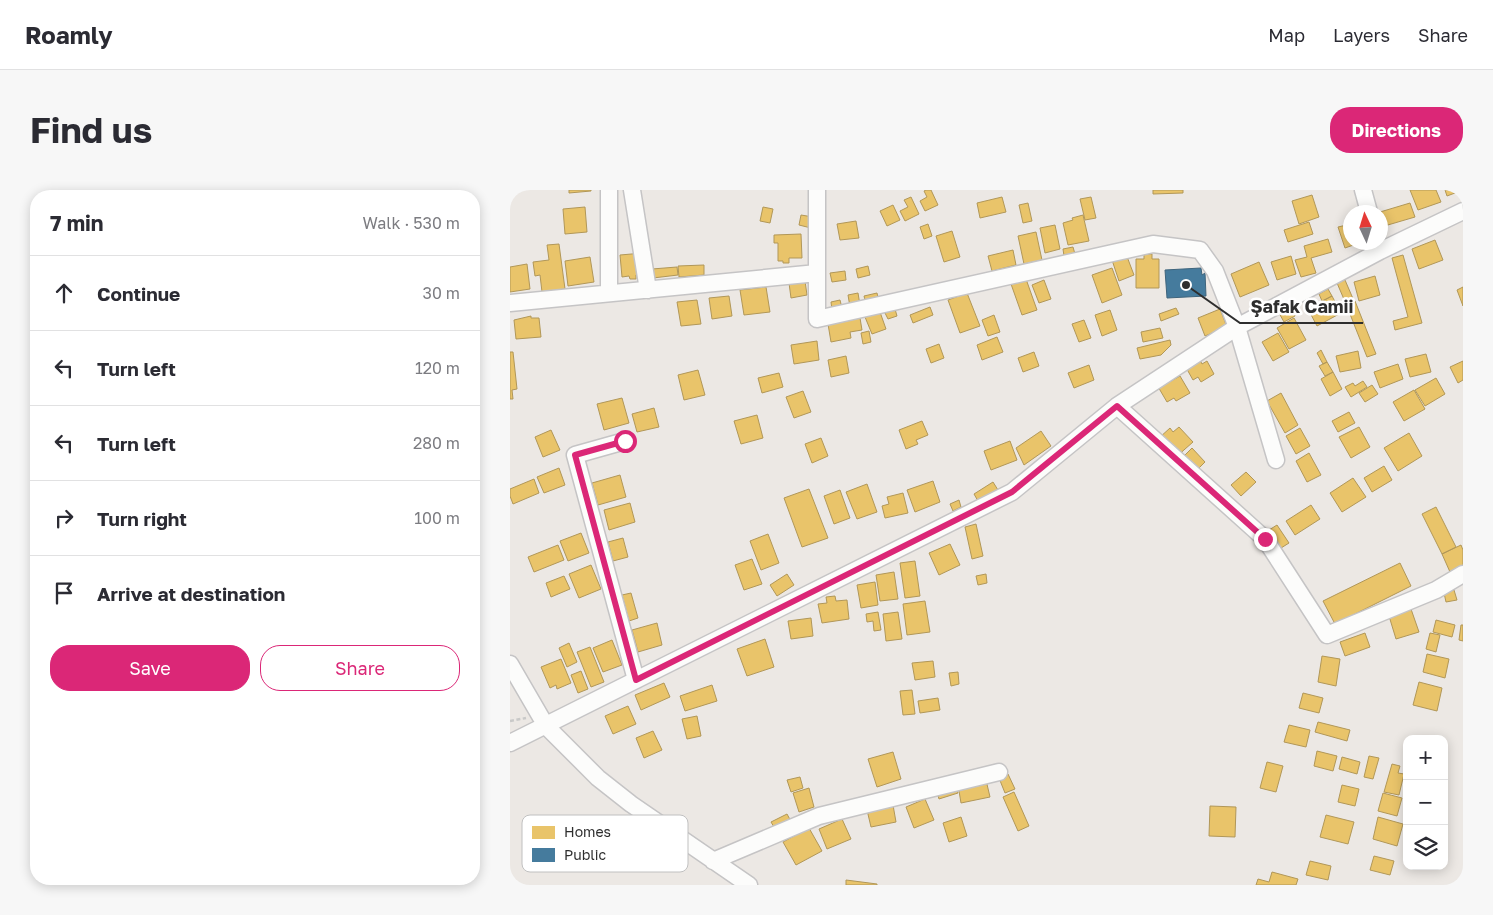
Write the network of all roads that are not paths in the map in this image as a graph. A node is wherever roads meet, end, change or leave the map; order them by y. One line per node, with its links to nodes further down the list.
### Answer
1 (609, 190): 11 (street)
2 (632, 190): 10 (street)
3 (816, 190): 9 (street)
4 (1363, 190): 5 (street)
5 (1367, 205)
6 (1463, 211): 7 (street)
7 (1388, 243)
8 (1374, 250): 13 (street)
9 (817, 273): 10 (street); 13 (street)
10 (648, 290): 11 (street)
11 (609, 293): 12 (street)
12 (510, 303)
13 (1237, 327): 14 (street); 16 (street)
14 (1117, 406): 17 (street); 19 (street)
15 (625, 441): 19 (street)
16 (1276, 460)
17 (1463, 574)
18 (510, 664): 20 (street)
19 (636, 680): 20 (street)
20 (546, 726): 21 (street); 23 (street)
21 (510, 743)
22 (999, 772): 25 (street)
23 (647, 815)
24 (688, 843): 25 (street)
25 (713, 860): 26 (street)
26 (749, 885)

